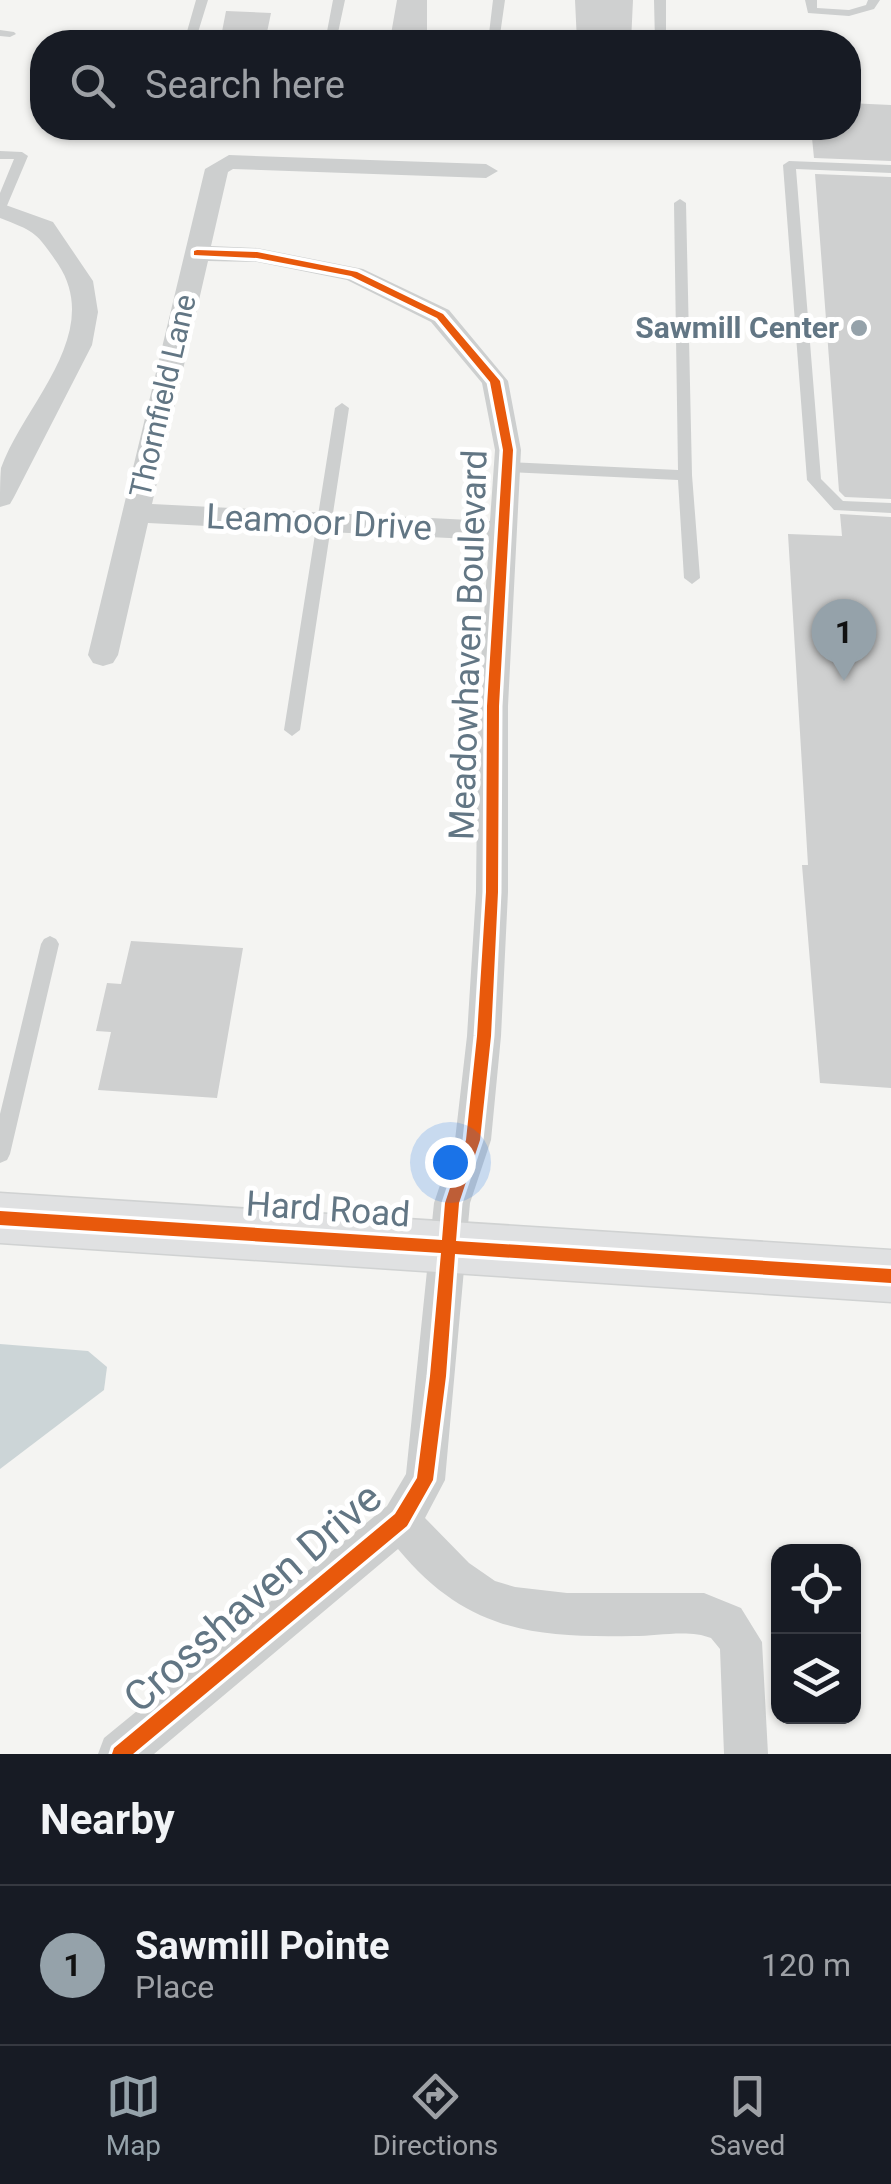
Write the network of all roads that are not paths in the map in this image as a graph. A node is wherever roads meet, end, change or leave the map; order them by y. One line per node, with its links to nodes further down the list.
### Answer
1 (202, 0): 7 (lane)
2 (339, 0): 8 (lane)
3 (499, 0): 9 (lane)
4 (660, 0): 10 (lane)
5 (810, 0): 6 (lane)
6 (874, 0)
7 (193, 30)
8 (333, 30)
9 (495, 30)
10 (660, 30)
11 (0, 155): 15 (lane)
12 (891, 169): 21 (lane)
13 (486, 170): 16 (street, Thornfield Lane)
14 (680, 203): 19 (lane)
15 (0, 209): 20 (street)
16 (197, 253): 18 (street, Meadowhaven Boulevard); 22 (street, Thornfield Lane)
17 (342, 408): 23 (lane)
18 (507, 467): 19 (lane); 24 (street, Meadowhaven Boulevard)
19 (685, 475): 25 (lane)
20 (0, 497)
21 (891, 508)
22 (136, 514): 23 (street, Leamoor Drive); 26 (street, Thornfield Lane)
23 (325, 522): 24 (street, Leamoor Drive); 27 (lane)
24 (503, 530): 31 (street, Meadowhaven Boulevard)
25 (692, 578)
26 (104, 655)
27 (292, 730)
28 (50, 944): 29 (lane)
29 (0, 1154)
30 (0, 1218): 31 (main road, Hard Road)
31 (450, 1247): 32 (main road, Hard Road); 33 (street, Crosshaven Drive)
32 (891, 1276)
33 (401, 1520): 34 (street, Crosshaven Drive); 35 (street)
34 (120, 1754)
35 (746, 1754)

